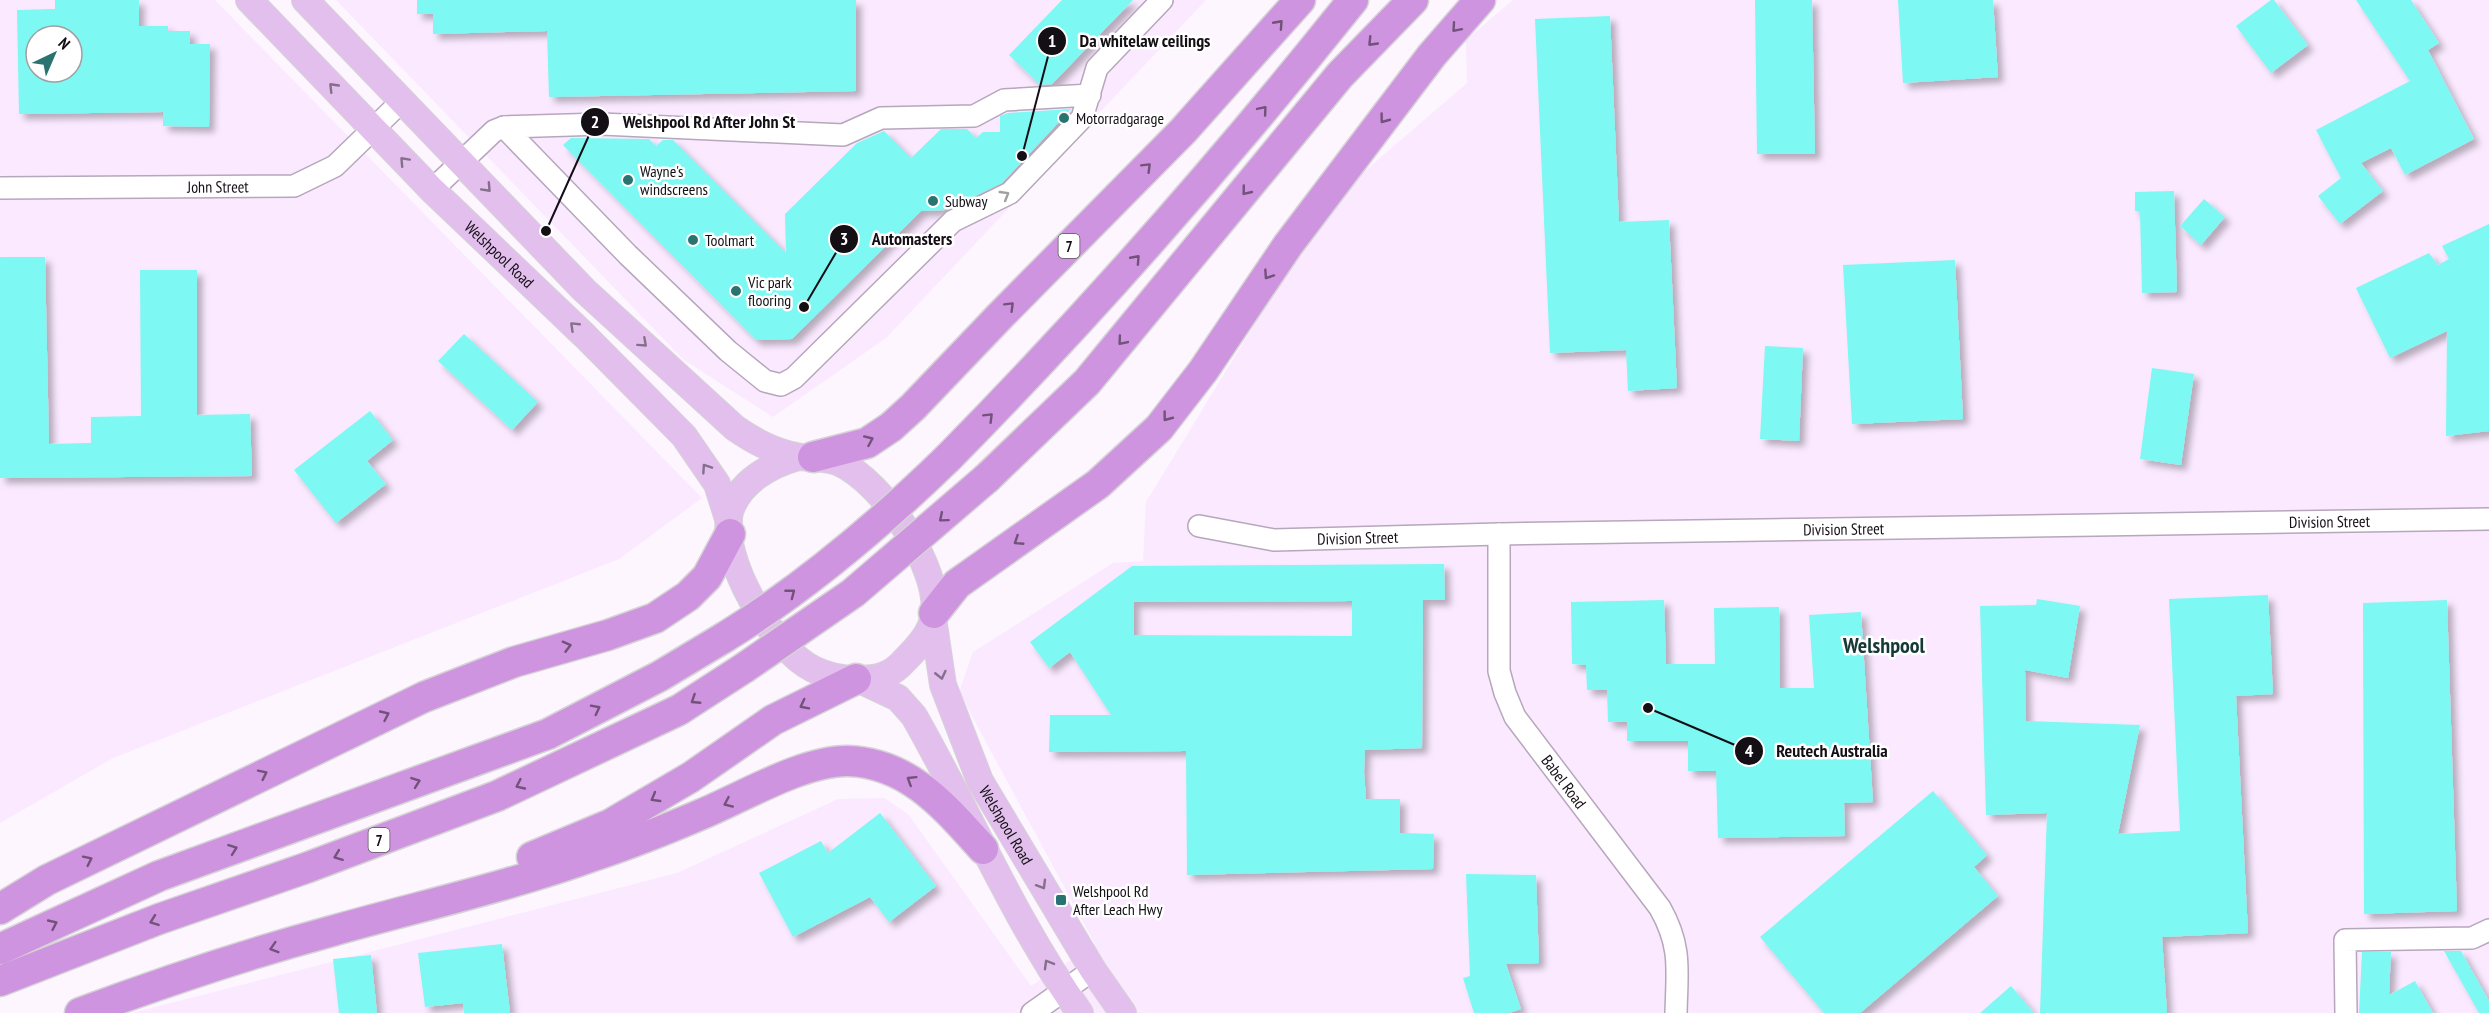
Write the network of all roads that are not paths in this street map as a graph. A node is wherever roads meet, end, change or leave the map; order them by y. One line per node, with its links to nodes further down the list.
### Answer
1 (249, 0): 11 (main road, Welshpool Road, one-way to 1)
2 (305, 0): 9 (main road)
3 (1162, 0): 8 (street)
4 (1300, 0): 15 (highway, 7, one-way to 4)
5 (1353, 0): 26 (highway, one-way to 5, bridge)
6 (1413, 0): 28 (highway, 7, one-way to 28, bridge)
7 (1480, 0): 20 (highway, one-way to 20)
8 (1090, 95): 10 (street); 10 (street, one-way to 8)
9 (403, 100): 11 (street, John Street); 12 (main road)
10 (504, 127): 12 (street)
11 (374, 129): 13 (street, John Street); 14 (main road, Welshpool Road, one-way to 11)
12 (461, 160): 14 (street); 15 (main road, one-way to 15)
13 (0, 188)
14 (432, 190): 18 (main road, Welshpool Road, one-way to 14)
15 (806, 457): 18 (main road); 20 (main road)
16 (2489, 519): 19 (street, Division Street)
17 (1199, 526): 19 (street, Division Street)
18 (729, 528): 21 (main road); 23 (highway, one-way to 18)
19 (1499, 534): 34 (street, Babel Road)
20 (934, 615): 21 (main road); 27 (main road, Welshpool Road, one-way to 27)
21 (858, 679): 22 (main road, Welshpool Road); 25 (highway, one-way to 25)
22 (983, 849): 25 (highway, one-way to 25); 29 (main road, Welshpool Road, one-way to 22)
23 (0, 909)
24 (2489, 930): 35 (street)
25 (330, 931): 30 (highway, one-way to 30)
26 (0, 949)
27 (1093, 970): 29 (street); 33 (main road, Welshpool Road)
28 (0, 981)
29 (1064, 990): 31 (street); 32 (main road, Welshpool Road)
30 (80, 1013)
31 (1032, 1013)
32 (1080, 1013)
33 (1124, 1013)
34 (1676, 1013)
35 (2346, 1013)

